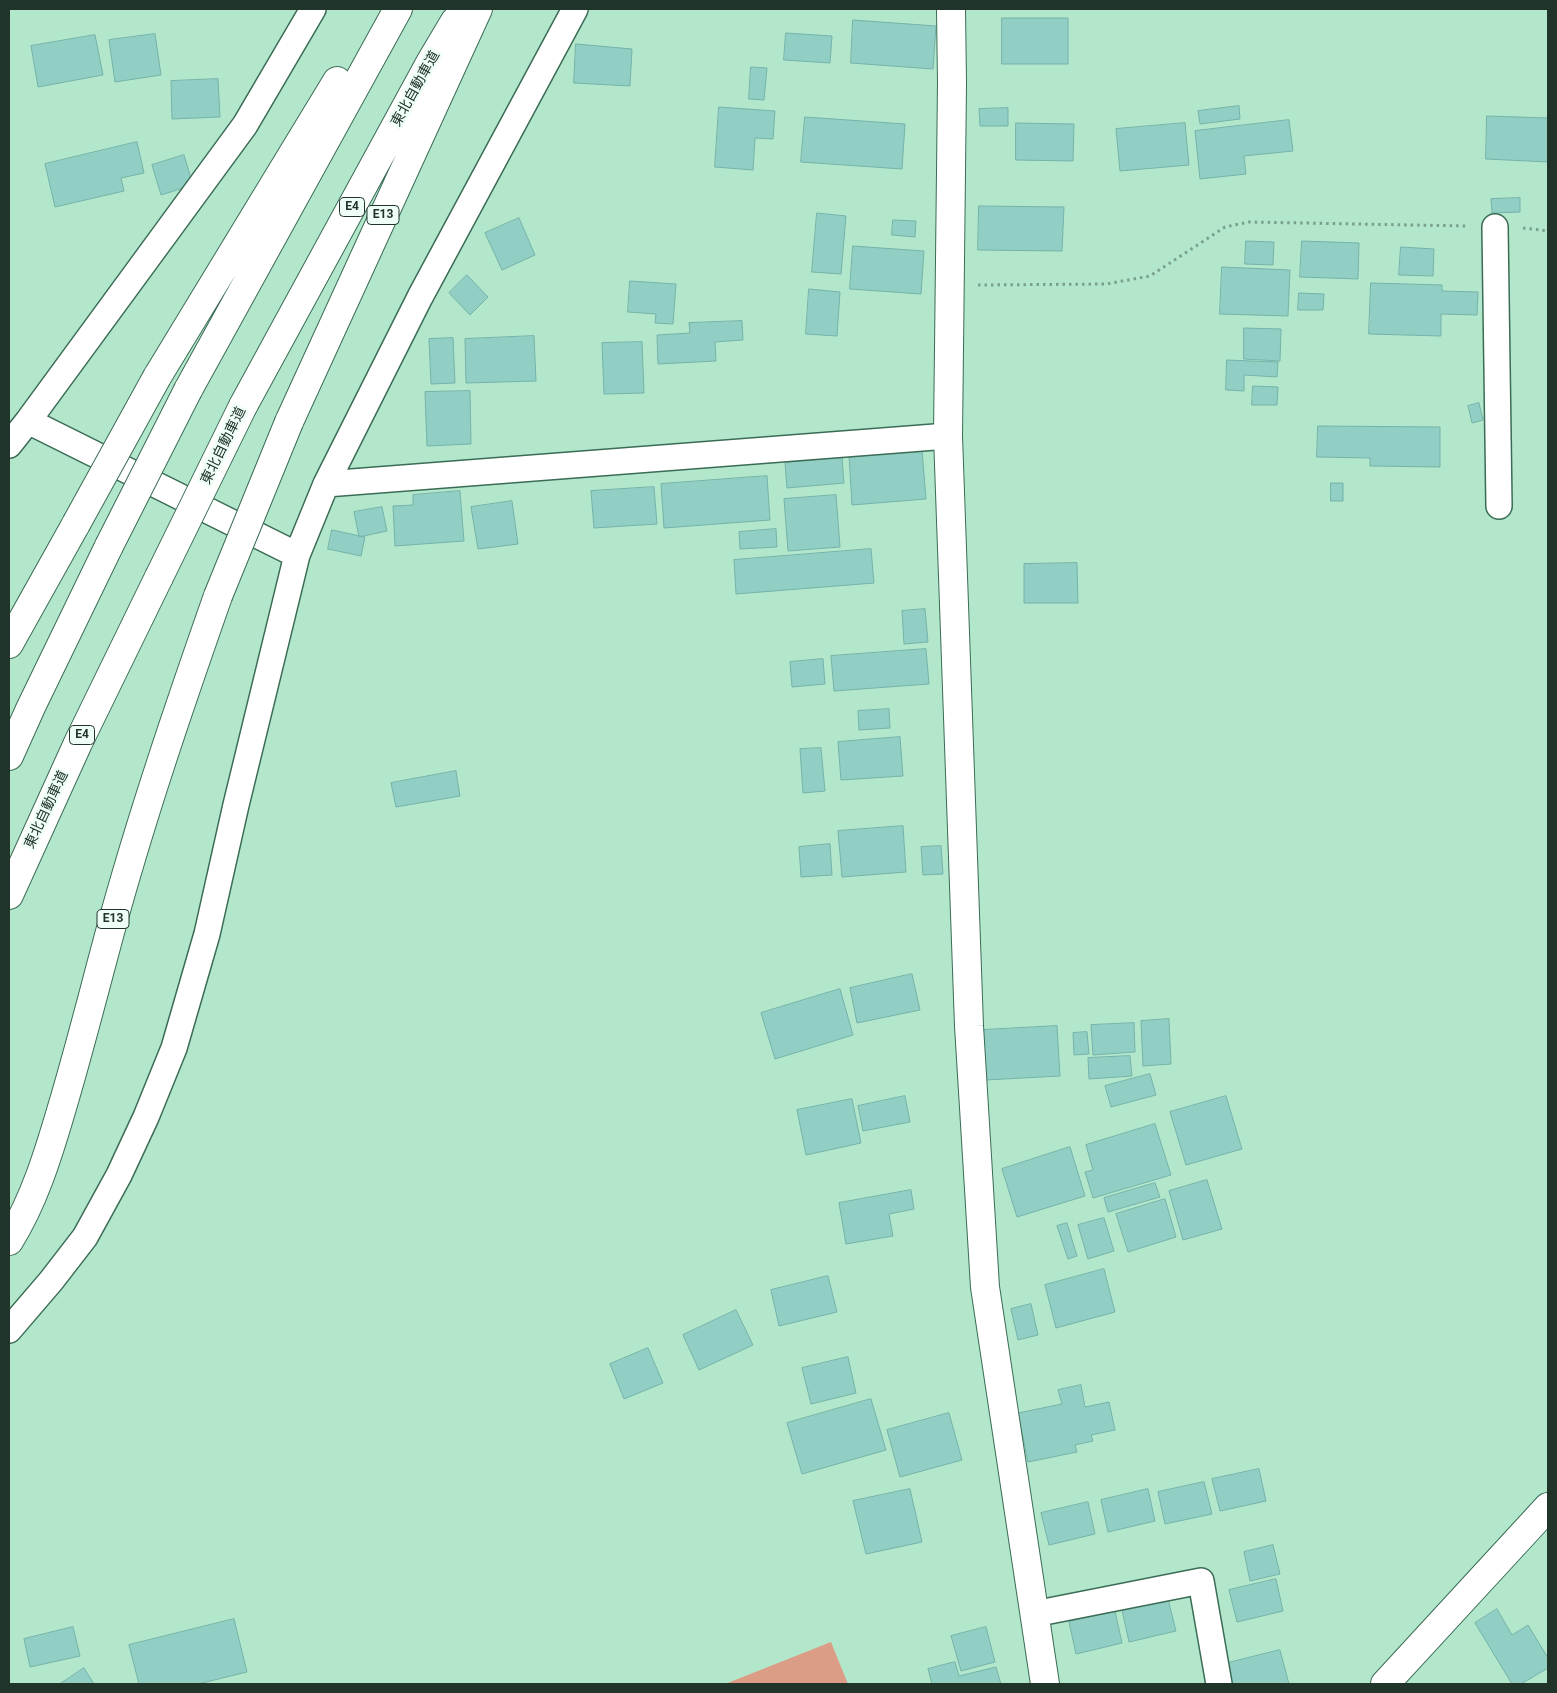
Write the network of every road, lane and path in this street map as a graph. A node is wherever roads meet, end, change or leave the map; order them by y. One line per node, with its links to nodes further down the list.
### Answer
1 (313, 9): 11 (street)
2 (381, 9): 17 (main road, bridge)
3 (398, 9): 18 (main road, bridge)
4 (462, 9): 19 (main road, 東北自動車道 / E4, bridge)
5 (478, 9): 20 (main road, E13, bridge)
6 (575, 9): 14 (street)
7 (951, 9): 12 (main road)
8 (1494, 227): 9 (path); 10 (path); 15 (street)
9 (1548, 231)
10 (977, 285)
11 (28, 421): 13 (street); 16 (street)
12 (948, 436): 14 (street); 23 (main road)
13 (9, 445)
14 (326, 484): 16 (street)
15 (1499, 506)
16 (297, 556): 21 (street)
17 (9, 644)
18 (9, 756)
19 (9, 895)
20 (9, 1240)
21 (9, 1330)
22 (1548, 1507): 26 (main road)
23 (1034, 1614): 24 (main road); 25 (street)
24 (1045, 1684)
25 (1219, 1684)
26 (1385, 1684)

